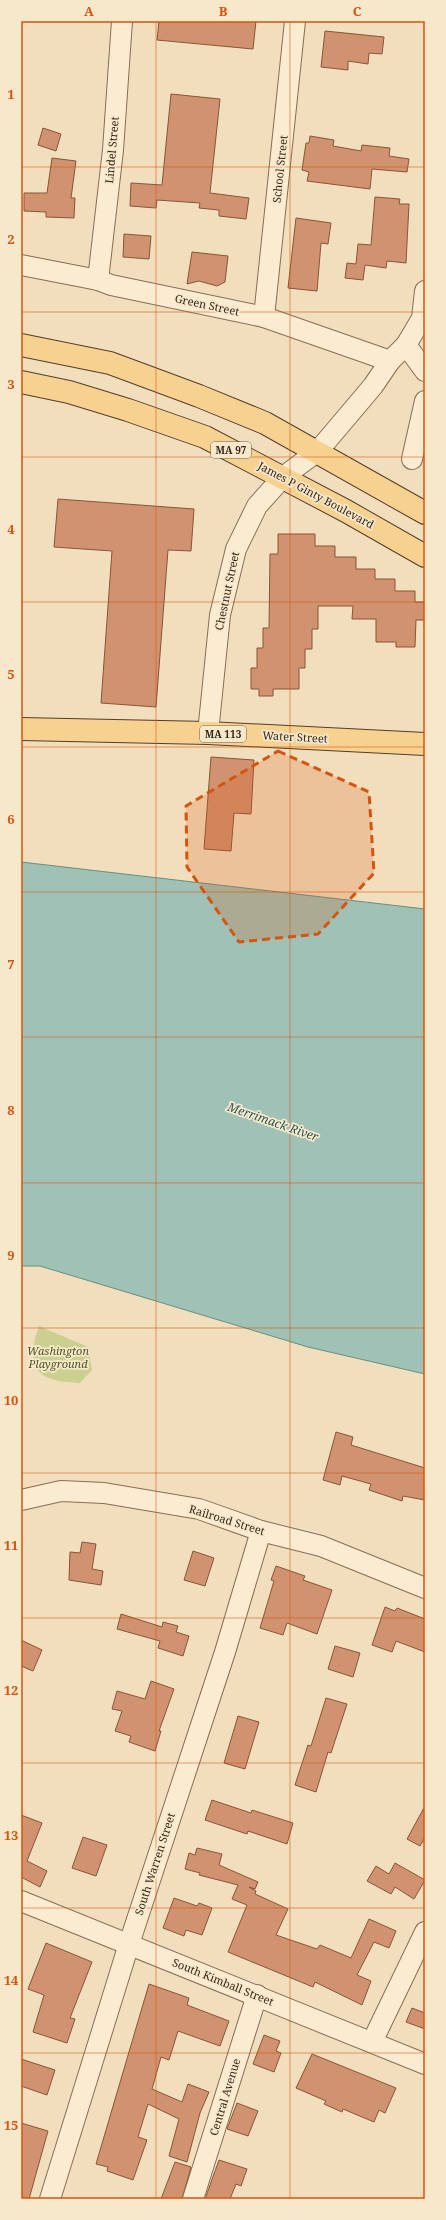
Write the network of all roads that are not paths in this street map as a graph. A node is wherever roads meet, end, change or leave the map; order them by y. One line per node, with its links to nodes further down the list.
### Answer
1 (122, 21): 4 (street, Lindel Street)
2 (295, 21): 6 (street, School Street)
3 (21, 265): 4 (street, Green Street)
4 (98, 280): 6 (street, Green Street)
5 (425, 291): 8 (street, Chestnut Street)
6 (264, 317): 9 (street, Green Street)
7 (21, 345): 13 (main road)
8 (406, 345): 9 (street, Chestnut Street); 10 (street)
9 (390, 361): 13 (street, Chestnut Street)
10 (425, 371)
11 (21, 382): 15 (main road, James P Ginty Boulevard / MA 97)
12 (425, 401): 14 (street)
13 (318, 451): 15 (street, Chestnut Street); 16 (main road)
14 (412, 458)
15 (283, 477): 17 (main road, James P Ginty Boulevard / MA 97); 19 (street, Chestnut Street)
16 (425, 513)
17 (425, 556)
18 (21, 729): 19 (main road, Water Street / MA 113)
19 (208, 733): 20 (main road, Water Street / MA 113)
20 (425, 744)
21 (21, 1500): 22 (street, Railroad Street)
22 (261, 1530): 23 (street, Railroad Street); 26 (street, South Warren Street)
23 (425, 1588)
24 (21, 1901): 26 (street, South Kimball Street)
25 (425, 1932): 28 (street)
26 (129, 1944): 27 (street, South Kimball Street); 30 (street, South Warren Street)
27 (257, 1995): 28 (street, South Kimball Street); 31 (street, Central Avenue)
28 (372, 2042): 29 (street, South Kimball Street)
29 (425, 2064)
30 (50, 2199)
31 (193, 2199)

